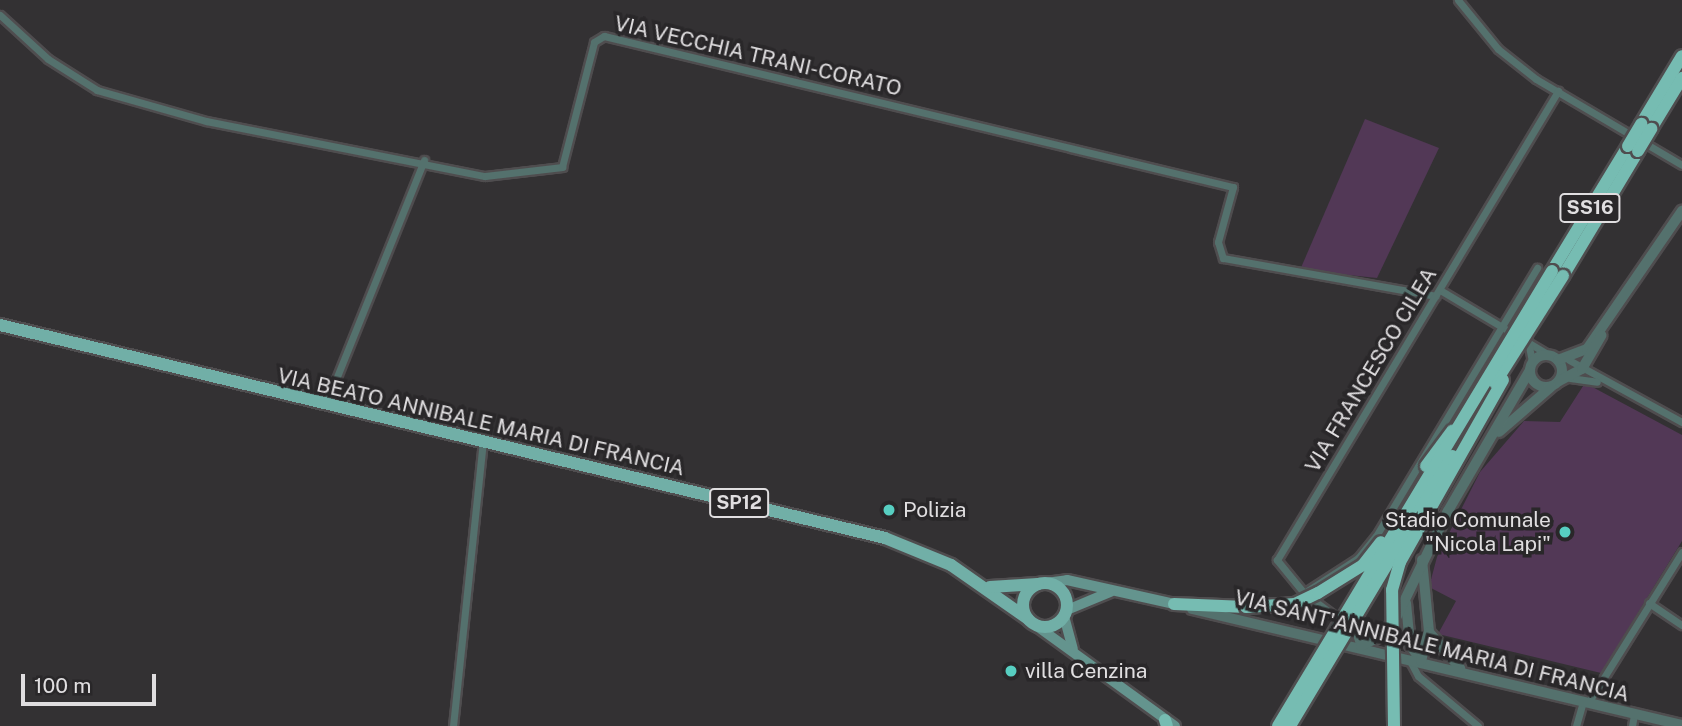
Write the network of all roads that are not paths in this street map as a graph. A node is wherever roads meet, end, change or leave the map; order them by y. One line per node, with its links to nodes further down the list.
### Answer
1 (1458, 0): 5 (street)
2 (0, 15): 7 (street, VIA VECCHIA TRANI-CORATO)
3 (1682, 56): 6 (highway, SS16)
4 (1682, 78): 6 (highway, SS16)
5 (1558, 91): 8 (street); 12 (street, VIA FRANCESCO CILEA)
6 (1646, 126): 11 (highway, SS16, bridge)
7 (424, 160): 12 (street, VIA VECCHIA TRANI-CORATO); 22 (street)
8 (1682, 165)
9 (1682, 211): 13 (street)
10 (1537, 268): 15 (street)
11 (1557, 273): 23 (highway, SS16, bridge); 51 (highway, SS16, bridge); 52 (highway, SS16, bridge)
12 (1438, 293): 15 (street); 33 (street, VIA FRANCESCO CILEA)
13 (1612, 315): 17 (street); 19 (street)
14 (0, 325): 22 (main road, VIA BEATO ANNIBALE MARIA DI FRANCIA / SP12)
15 (1502, 325): 16 (street); 33 (street)
16 (1528, 341): 17 (street); 18 (street)
17 (1559, 359): 18 (street); 19 (street); 20 (street)
18 (1531, 366): 20 (street); 25 (street)
19 (1582, 369): 20 (street); 21 (street)
20 (1560, 382): 21 (street); 25 (street)
21 (1602, 383): 24 (street)
22 (326, 405): 26 (main road, VIA BEATO ANNIBALE MARIA DI FRANCIA / SP12)
23 (1463, 421): 35 (highway, SS16, bridge); 50 (highway, SS16, bridge)
24 (1682, 422)
25 (1491, 439): 28 (street)
26 (483, 442): 30 (main road, VIA BEATO ANNIBALE MARIA DI FRANCIA / SP12); 49 (street)
27 (1682, 552): 34 (street)
28 (1422, 559): 32 (street); 39 (street)
29 (1042, 584): 30 (main road, VIA BEATO ANNIBALE MARIA DI FRANCIA / SP12); 31 (main road); 36 (main road); 37 (main road)
30 (986, 586): 37 (main road, VIA BEATO ANNIBALE MARIA DI FRANCIA / SP12)
31 (1116, 591): 35 (main road); 36 (main road)
32 (1408, 592): 40 (street); 43 (street)
33 (1304, 593): 40 (street, VIA FRANCESCO CILEA)
34 (1650, 603): 38 (street); 45 (street)
35 (1174, 604): 40 (street, VIA SANT'ANNIBALE MARIA DI FRANCIA)
36 (1065, 613): 37 (main road); 41 (main road)
37 (1031, 622): 41 (main road)
38 (1682, 625)
39 (1429, 632): 43 (street); 44 (street)
40 (1360, 647): 42 (street, VIA SANT'ANNIBALE MARIA DI FRANCIA)
41 (1079, 657): 47 (main road)
42 (1408, 658): 43 (street, VIA SANT'ANNIBALE MARIA DI FRANCIA); 53 (street)
43 (1421, 661): 44 (street, VIA SANT'ANNIBALE MARIA DI FRANCIA)
44 (1461, 670): 45 (street, VIA SANT'ANNIBALE MARIA DI FRANCIA)
45 (1585, 702): 46 (street, VIA SANT'ANNIBALE MARIA DI FRANCIA); 54 (street)
46 (1634, 715): 48 (street, VIA SANT'ANNIBALE MARIA DI FRANCIA); 55 (street)
47 (1169, 724)
48 (1682, 725)
49 (453, 726)
50 (1278, 726)
51 (1290, 726)
52 (1394, 726)
53 (1478, 726)
54 (1576, 726)
55 (1632, 726)

